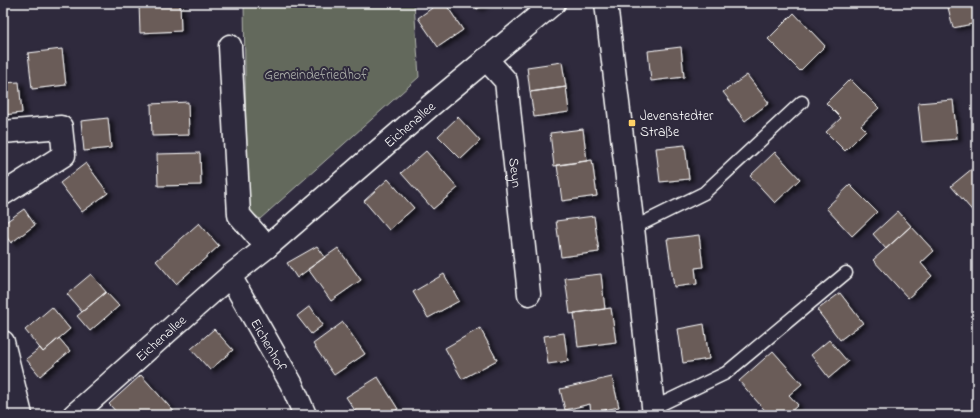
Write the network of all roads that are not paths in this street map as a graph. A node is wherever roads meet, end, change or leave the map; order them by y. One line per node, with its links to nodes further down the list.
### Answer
1 (554, 3): 4 (street, Eichenallee)
2 (606, 3): 8 (street)
3 (230, 46): 9 (street)
4 (486, 59): 9 (street, Eichenallee); 12 (street, Seyn)
5 (802, 102): 8 (lane)
6 (3, 132): 7 (street)
7 (3, 194)
8 (633, 228): 14 (street)
9 (267, 248): 11 (street, Eichenallee)
10 (846, 273): 14 (lane)
11 (230, 276): 16 (street, Eichenallee); 17 (street, Eichenhof)
12 (529, 294)
13 (3, 342): 15 (street)
14 (653, 412)
15 (21, 415)
16 (74, 415)
17 (305, 415)

